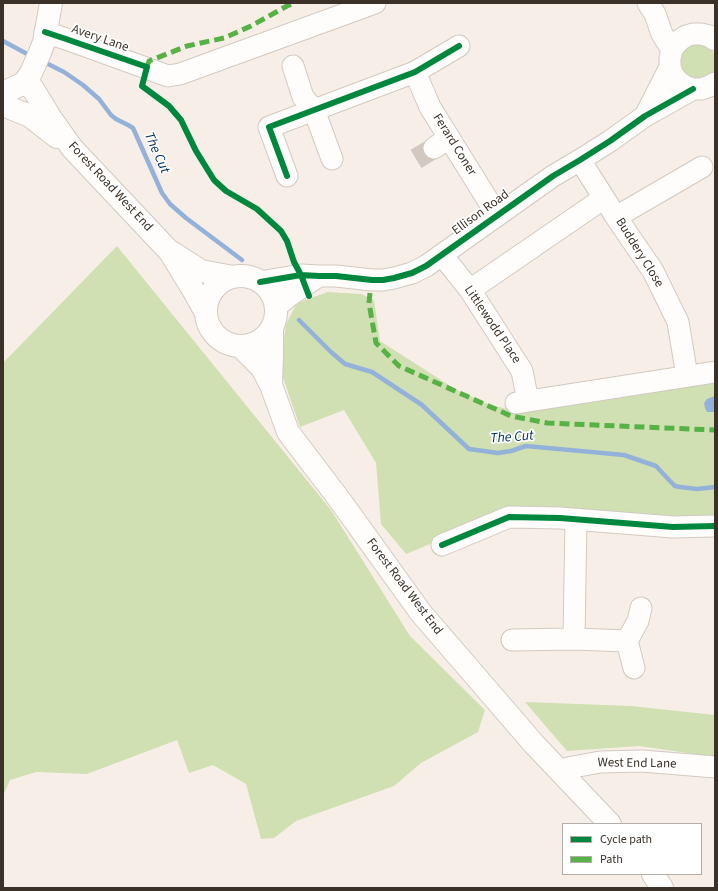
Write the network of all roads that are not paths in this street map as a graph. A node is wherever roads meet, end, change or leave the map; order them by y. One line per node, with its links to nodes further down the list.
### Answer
1 (51, 3): 5 (main road)
2 (375, 3): 5 (street, Avery Lane)
3 (651, 8): 7 (street)
4 (713, 36): 7 (street)
5 (44, 37): 10 (main road)
6 (459, 46): 9 (street)
7 (676, 51): 11 (street); 15 (street, Ellison Road)
8 (293, 66): 14 (street)
9 (415, 72): 14 (street); 22 (street, Ferard Coner)
10 (26, 81): 12 (main road); 16 (main road, Forest Road West End)
11 (708, 87): 15 (street, Ellison Road)
12 (3, 93)
13 (3, 105): 16 (main road)
14 (314, 110): 17 (street); 20 (street)
15 (645, 116): 18 (street, Ellison Road)
16 (72, 148): 24 (main road, Forest Road West End)
17 (332, 159)
18 (580, 160): 21 (street, Buddery Close); 22 (street, Ellison Road)
19 (702, 167): 23 (street)
20 (287, 176)
21 (604, 198): 23 (street, Buddery Close); 29 (street)
22 (497, 215): 25 (street, Ellison Road)
23 (616, 217): 35 (street, Buddery Close)
24 (170, 252): 27 (main road, Forest Road West End); 31 (main road, Forest Road West End)
25 (442, 255): 26 (street, Ellison Road); 29 (street, Littlewodd Place)
26 (319, 276): 28 (street, Ellison Road); 30 (street)
27 (233, 277): 28 (main road); 31 (main road)
28 (260, 282): 30 (main road)
29 (470, 290): 35 (street, Littlewodd Place)
30 (276, 307): 32 (main road)
31 (206, 313): 33 (main road)
32 (272, 330): 33 (main road); 36 (main road, Forest Road West End)
33 (241, 347): 36 (main road, Forest Road West End)
34 (715, 372): 35 (street)
35 (687, 376)
36 (271, 385): 46 (main road, Forest Road West End)
37 (576, 519): 38 (street); 39 (street); 41 (street)
38 (715, 526)
39 (442, 545)
40 (641, 608): 43 (street)
41 (574, 639): 42 (street); 43 (street)
42 (512, 640)
43 (627, 642): 44 (street)
44 (634, 668)
45 (715, 767): 46 (street, West End Lane)
46 (561, 773): 47 (main road, Forest Road West End)
47 (609, 823)
48 (654, 875): 49 (main road)
49 (662, 888)

